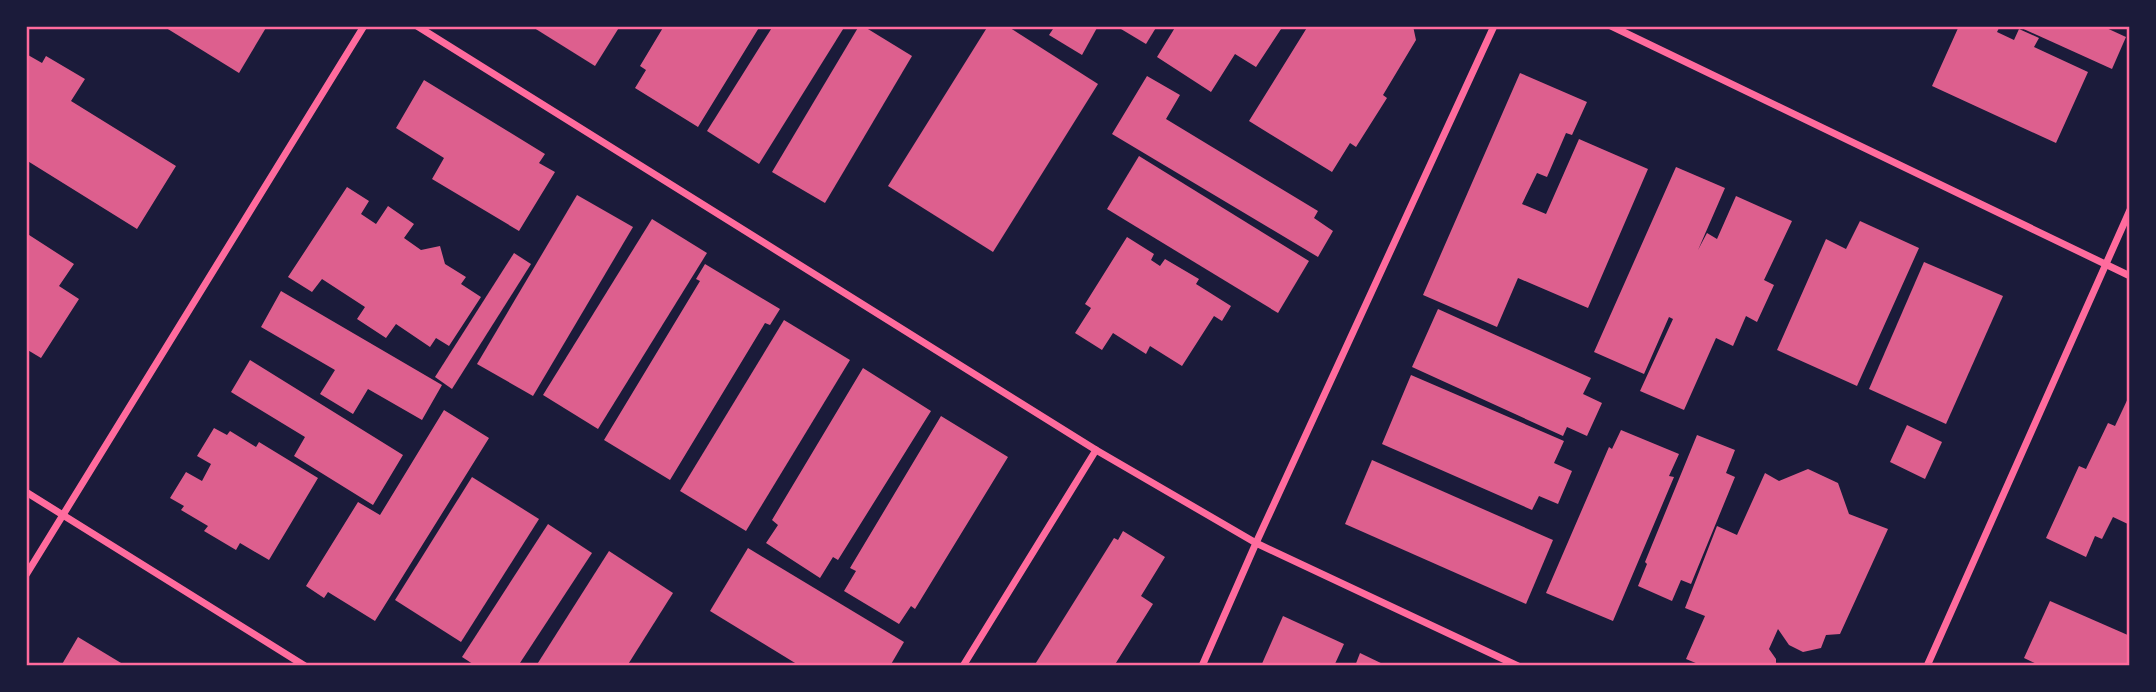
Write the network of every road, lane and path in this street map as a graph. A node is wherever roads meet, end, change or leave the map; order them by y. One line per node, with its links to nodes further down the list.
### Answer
1 (364, 26): 10 (street)
2 (416, 26): 8 (street)
3 (1494, 26): 11 (street)
4 (1611, 26): 6 (street)
5 (2130, 211): 6 (street)
6 (2106, 265): 7 (street); 17 (street)
7 (2130, 276)
8 (1096, 450): 11 (street); 14 (street)
9 (26, 492): 10 (street)
10 (63, 515): 12 (street); 13 (street)
11 (1256, 543): 15 (street); 16 (street)
12 (26, 575)
13 (304, 666)
14 (963, 666)
15 (1202, 666)
16 (1518, 666)
17 (1927, 666)

